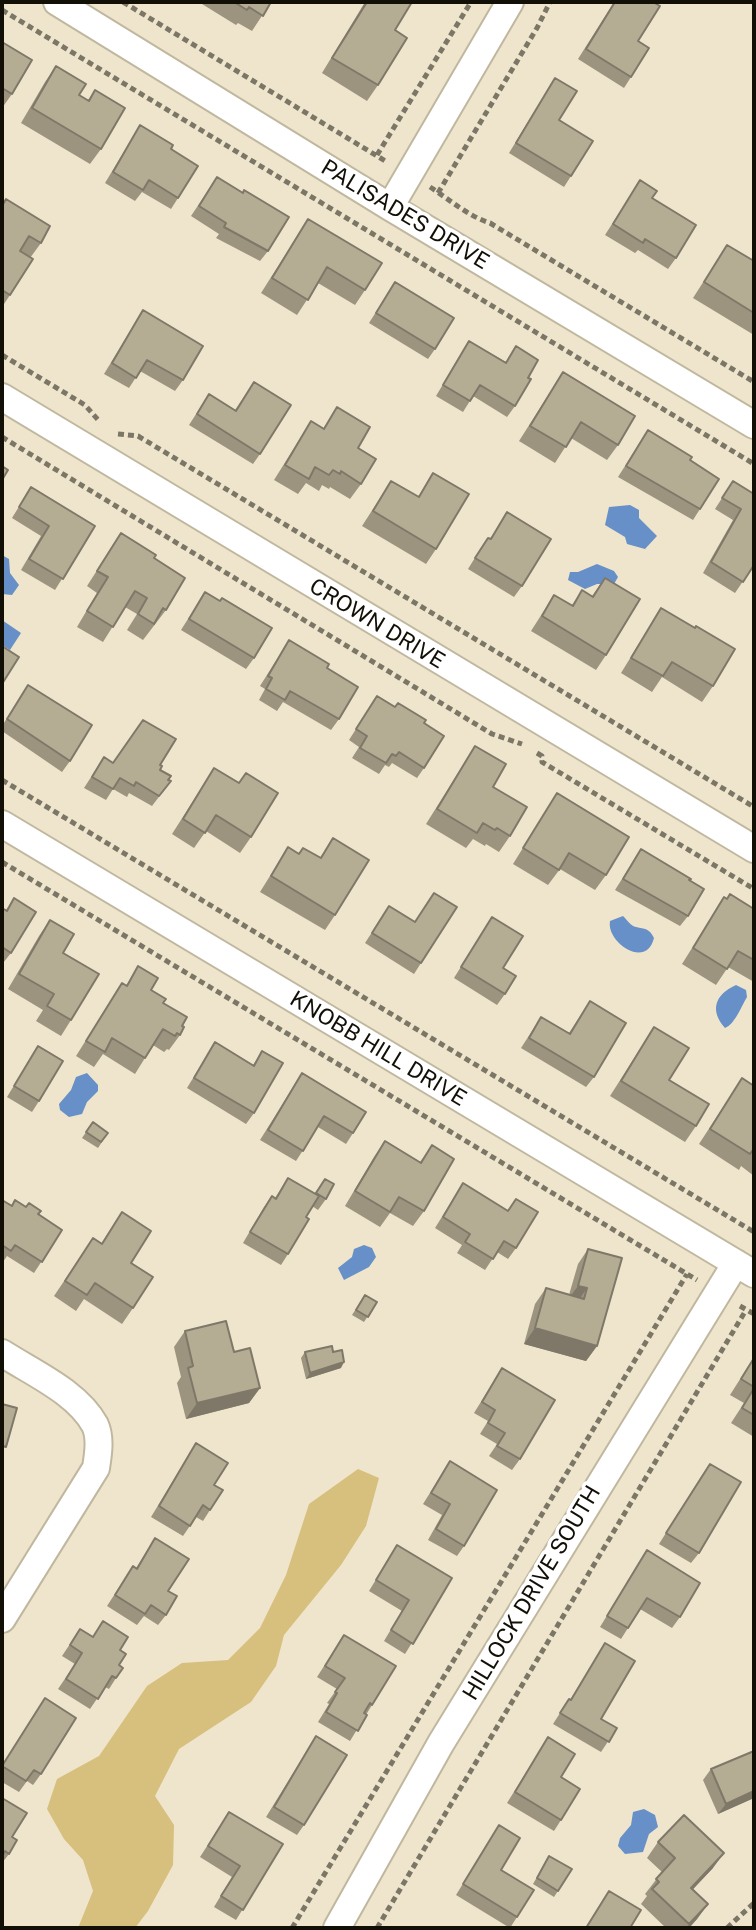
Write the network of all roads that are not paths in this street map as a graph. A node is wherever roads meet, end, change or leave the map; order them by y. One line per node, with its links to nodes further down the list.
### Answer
1 (57, 2): 3 (street, PALISADES DRIVE)
2 (510, 2): 3 (street)
3 (390, 207): 5 (street, PALISADES DRIVE)
4 (2, 397): 7 (street, CROWN DRIVE)
5 (754, 425)
6 (2, 824): 8 (street, KNOBB HILL DRIVE)
7 (754, 849)
8 (745, 1269): 11 (street, HILLOCK DRIVE SOUTH)
9 (2, 1353): 10 (street)
10 (2, 1619)
11 (337, 1928)

